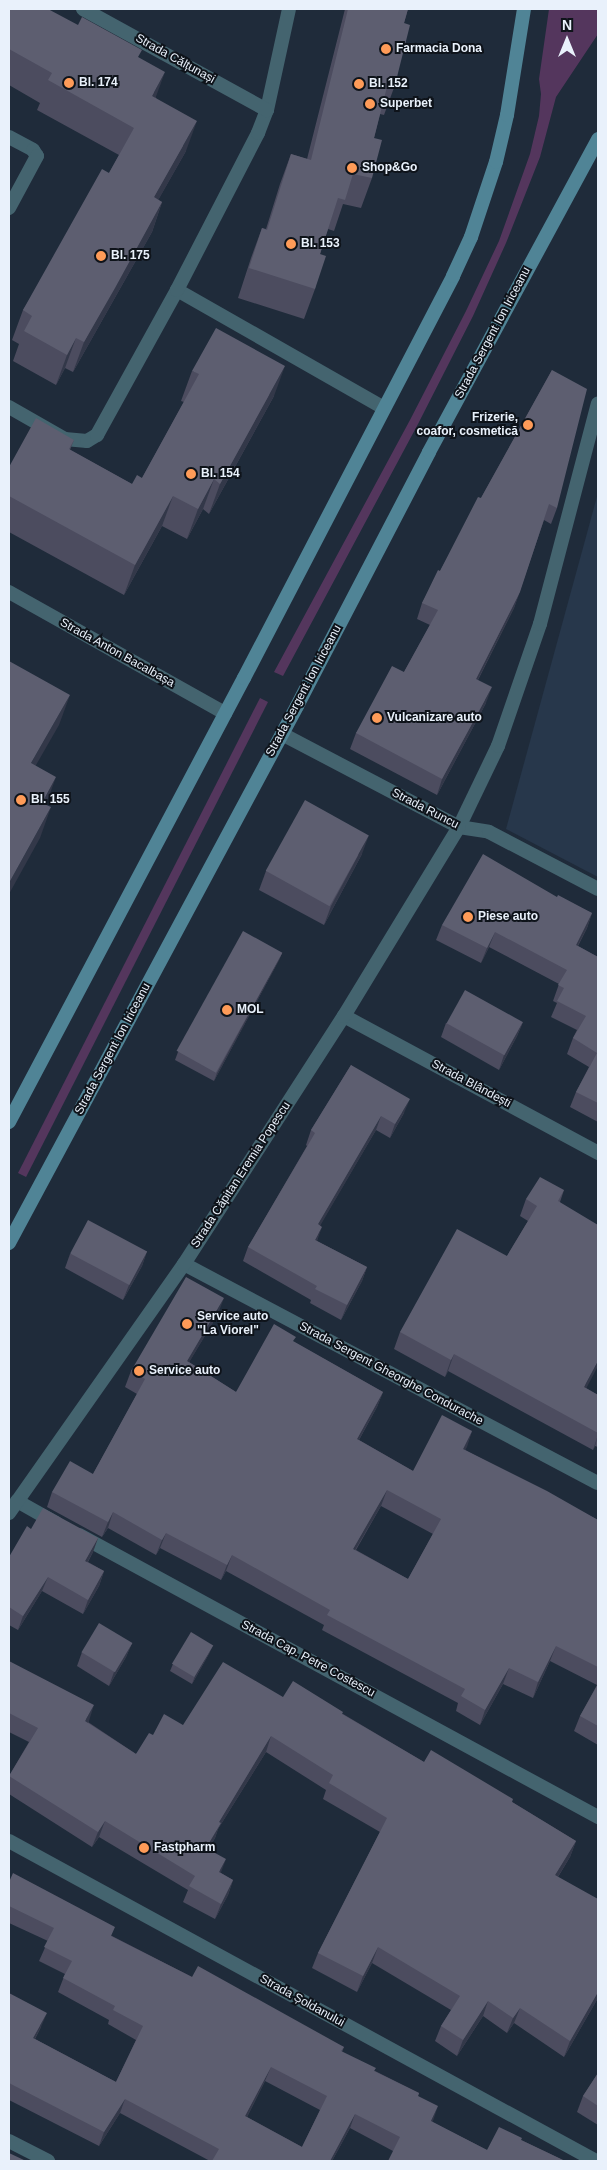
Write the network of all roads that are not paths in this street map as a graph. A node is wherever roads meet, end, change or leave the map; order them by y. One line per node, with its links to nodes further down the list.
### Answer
1 (83, 9): 4 (street, Strada Călțunași)
2 (289, 9): 4 (street)
3 (524, 9): 11 (main road)
4 (267, 110): 8 (street)
5 (9, 137): 7 (street)
6 (598, 139): 14 (main road, Strada Sergent Ion Iriceanu)
7 (9, 208)
8 (176, 290): 10 (street); 11 (street)
9 (598, 403): 15 (street, Strada Căpitan Eremia Popescu)
10 (9, 407)
11 (384, 408): 13 (main road)
12 (9, 592): 13 (street, Strada Anton Bacalbașa)
13 (225, 713): 18 (main road)
14 (282, 734): 15 (street, Strada Runcu); 20 (main road, Strada Sergent Ion Iriceanu)
15 (459, 828): 16 (street, Strada Runcu); 17 (street, Strada Căpitan Eremia Popescu)
16 (598, 889)
17 (344, 1016): 19 (street, Strada Blândești); 21 (street, Strada Căpitan Eremia Popescu)
18 (9, 1122)
19 (598, 1153)
20 (9, 1243)
21 (184, 1264): 22 (street, Strada Sergent Gheorghe Condurache); 23 (street, Strada Căpitan Eremia Popescu)
22 (598, 1484)
23 (17, 1502): 24 (street, Strada Căpitan Eremia Popescu); 25 (street, Strada Cap. Petre Costescu)
24 (9, 1513)
25 (598, 1817)
26 (9, 1841): 29 (street, Strada Șoldanului)
27 (9, 2141): 28 (street)
28 (48, 2161)
29 (596, 2161)

